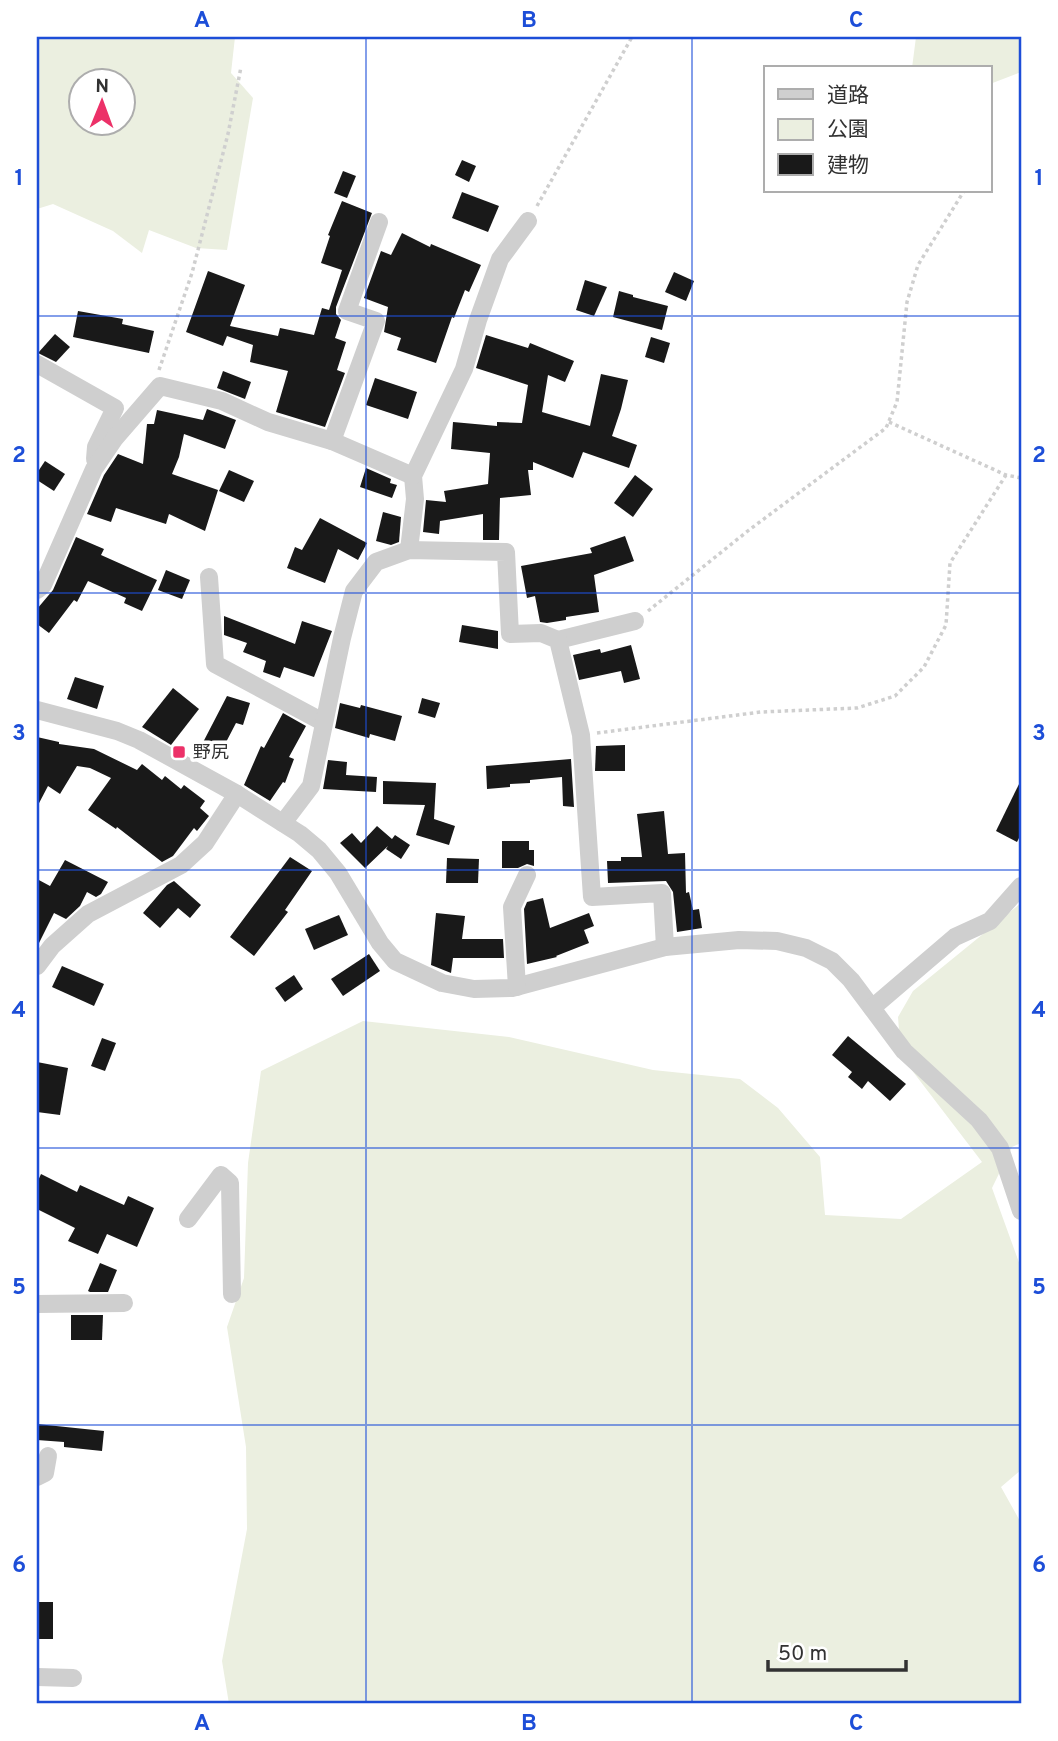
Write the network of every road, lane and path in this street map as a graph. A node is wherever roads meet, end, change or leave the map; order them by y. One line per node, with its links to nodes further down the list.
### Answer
1 (632, 37): 4 (path)
2 (241, 67): 7 (path)
3 (963, 192): 8 (path)
4 (528, 221): 11 (street)
5 (379, 222): 9 (street)
6 (37, 363): 10 (street)
7 (160, 386): 9 (street); 10 (street)
8 (889, 422): 12 (path); 17 (path)
9 (332, 441): 11 (street)
10 (94, 469): 16 (street)
11 (414, 475): 14 (street)
12 (1006, 475): 13 (path); 21 (path)
13 (1021, 478)
14 (409, 550): 18 (street); 20 (street)
15 (208, 577): 20 (street)
16 (37, 590)
17 (635, 621): 18 (street)
18 (558, 640): 21 (street)
19 (37, 710): 22 (street)
20 (323, 722): 23 (street)
21 (581, 735): 26 (street)
22 (237, 794): 23 (street); 27 (street)
23 (283, 823): 28 (street)
24 (527, 875): 28 (street)
25 (1021, 886): 29 (street)
26 (665, 947): 28 (street); 29 (street)
27 (37, 967)
28 (517, 987)
29 (872, 1008): 30 (street)
30 (1014, 1167): 31 (street)
31 (1021, 1211)
32 (188, 1219): 33 (street)
33 (232, 1294)
34 (124, 1303): 35 (street)
35 (37, 1304)
36 (48, 1456): 37 (street)
37 (37, 1477)
38 (37, 1677): 39 (street)
39 (73, 1678)

